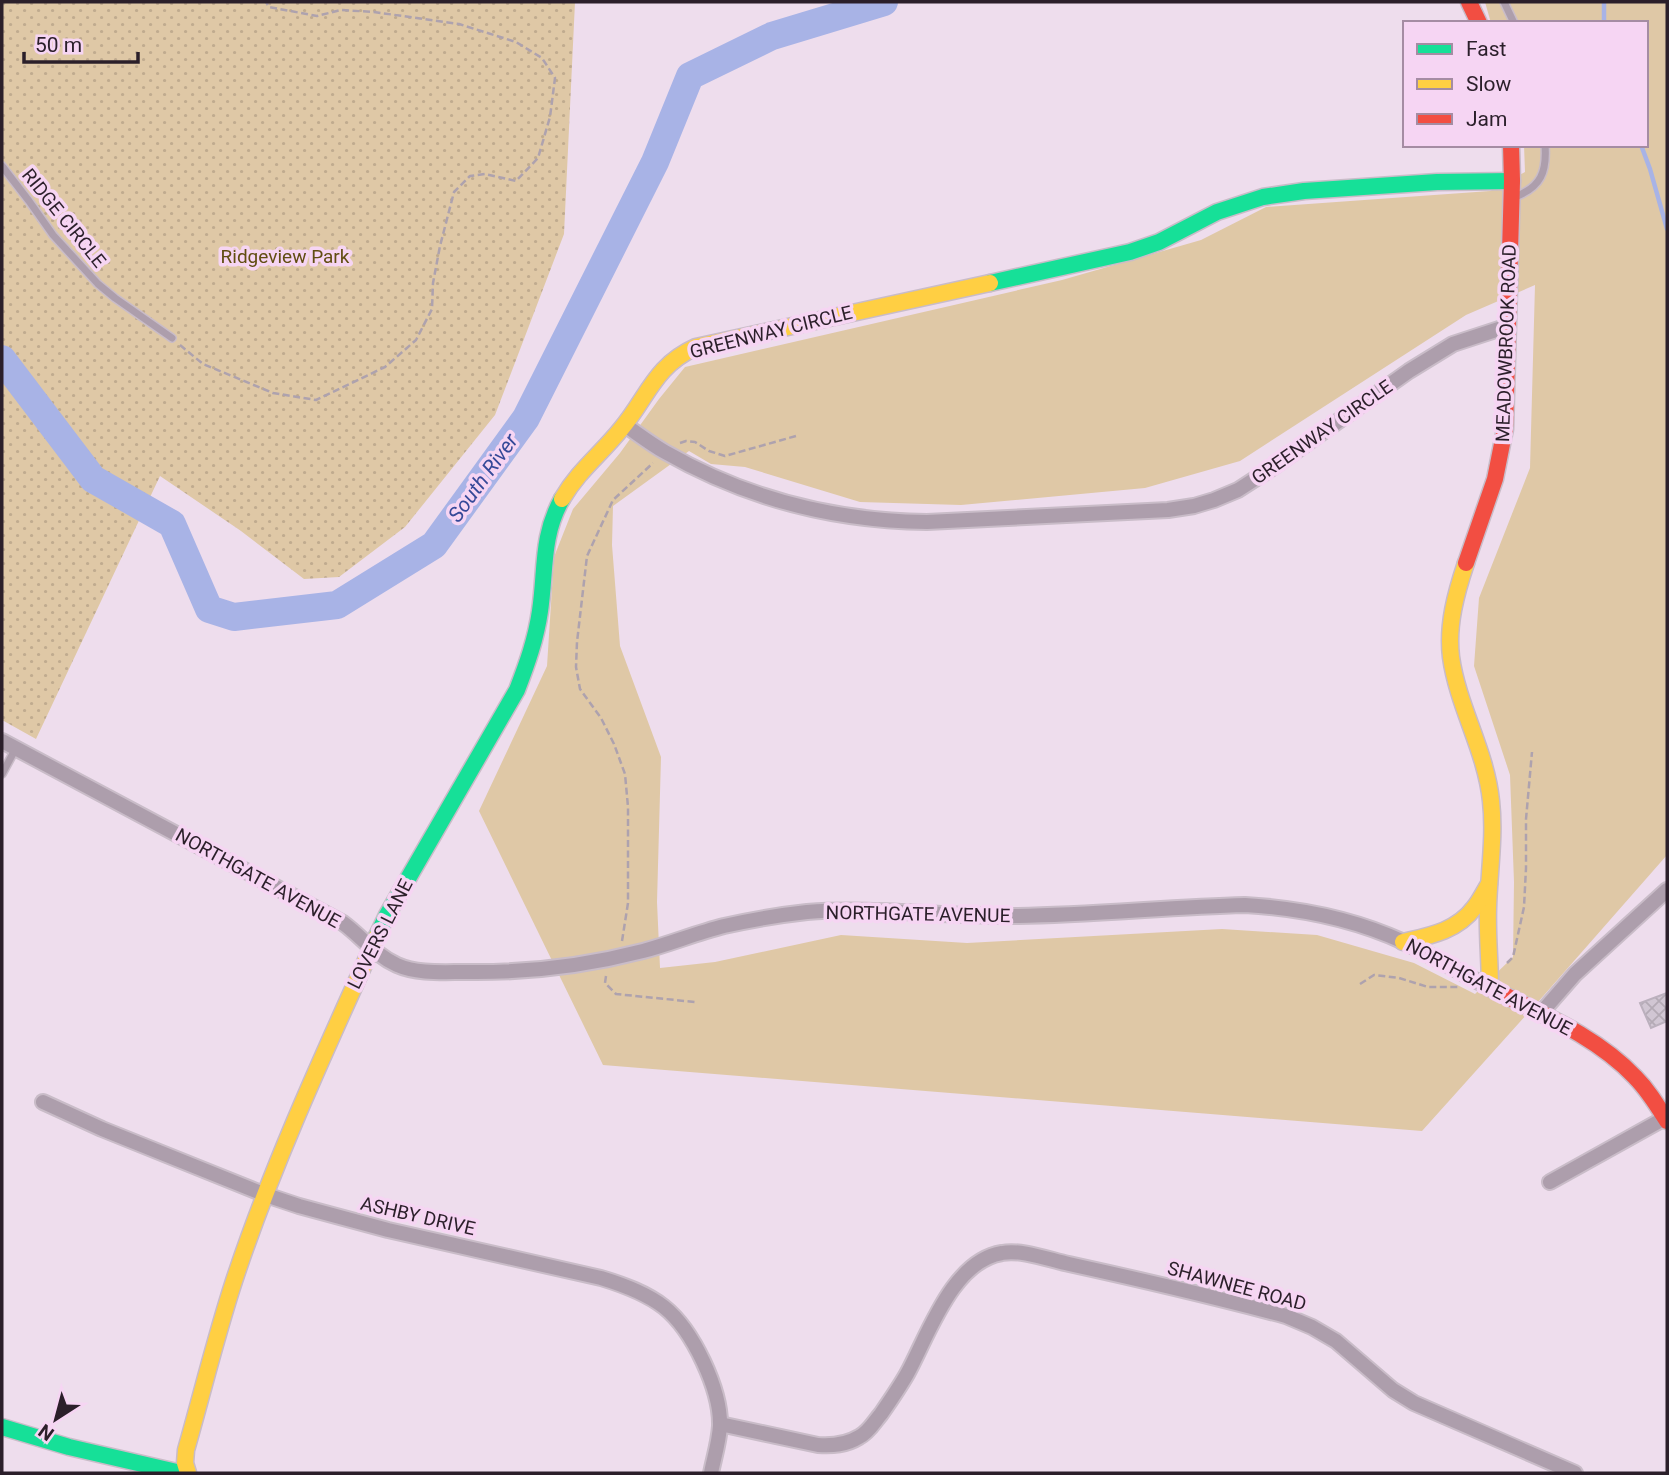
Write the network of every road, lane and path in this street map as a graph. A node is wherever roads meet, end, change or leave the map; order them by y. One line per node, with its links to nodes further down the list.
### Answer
1 (266, 2): 12 (path)
2 (1469, 2): 4 (street)
3 (1504, 2): 5 (lane)
4 (1478, 21)
5 (1513, 21)
6 (1511, 147): 9 (street, MEADOWBROOK ROAD)
7 (1545, 147): 10 (lane)
8 (2, 166): 12 (lane, RIDGE CIRCLE)
9 (1512, 180): 10 (street, MEADOWBROOK ROAD); 13 (street, GREENWAY CIRCLE)
10 (1511, 198): 11 (street, MEADOWBROOK ROAD)
11 (1508, 326): 15 (street, GREENWAY CIRCLE); 19 (street, MEADOWBROOK ROAD)
12 (172, 338)
13 (625, 425): 15 (street, GREENWAY CIRCLE); 22 (street, LOVERS LANE)
14 (796, 436): 15 (path)
15 (665, 452): 23 (path)
16 (2, 740): 17 (street, NORTHGATE AVENUE)
17 (16, 748): 18 (lane); 22 (street, NORTHGATE AVENUE)
18 (2, 774)
19 (1489, 883): 21 (street); 24 (street, MEADOWBROOK ROAD)
20 (1667, 890): 26 (street)
21 (1403, 942): 23 (street, NORTHGATE AVENUE); 24 (street, NORTHGATE AVENUE)
22 (371, 948): 23 (street, NORTHGATE AVENUE); 30 (street, LOVERS LANE)
23 (616, 957): 25 (path)
24 (1490, 988): 26 (street, NORTHGATE AVENUE)
25 (695, 1002)
26 (1541, 1013): 28 (street, NORTHGATE AVENUE)
27 (43, 1102): 30 (street, ASHBY DRIVE)
28 (1666, 1120): 29 (street)
29 (1550, 1182)
30 (266, 1195): 31 (street, ASHBY DRIVE); 34 (street, LOVERS LANE)
31 (720, 1424): 35 (street, ASHBY DRIVE); 36 (street, SHAWNEE ROAD)
32 (2, 1427): 33 (street)
33 (181, 1473)
34 (188, 1473)
35 (710, 1473)
36 (1575, 1473)

